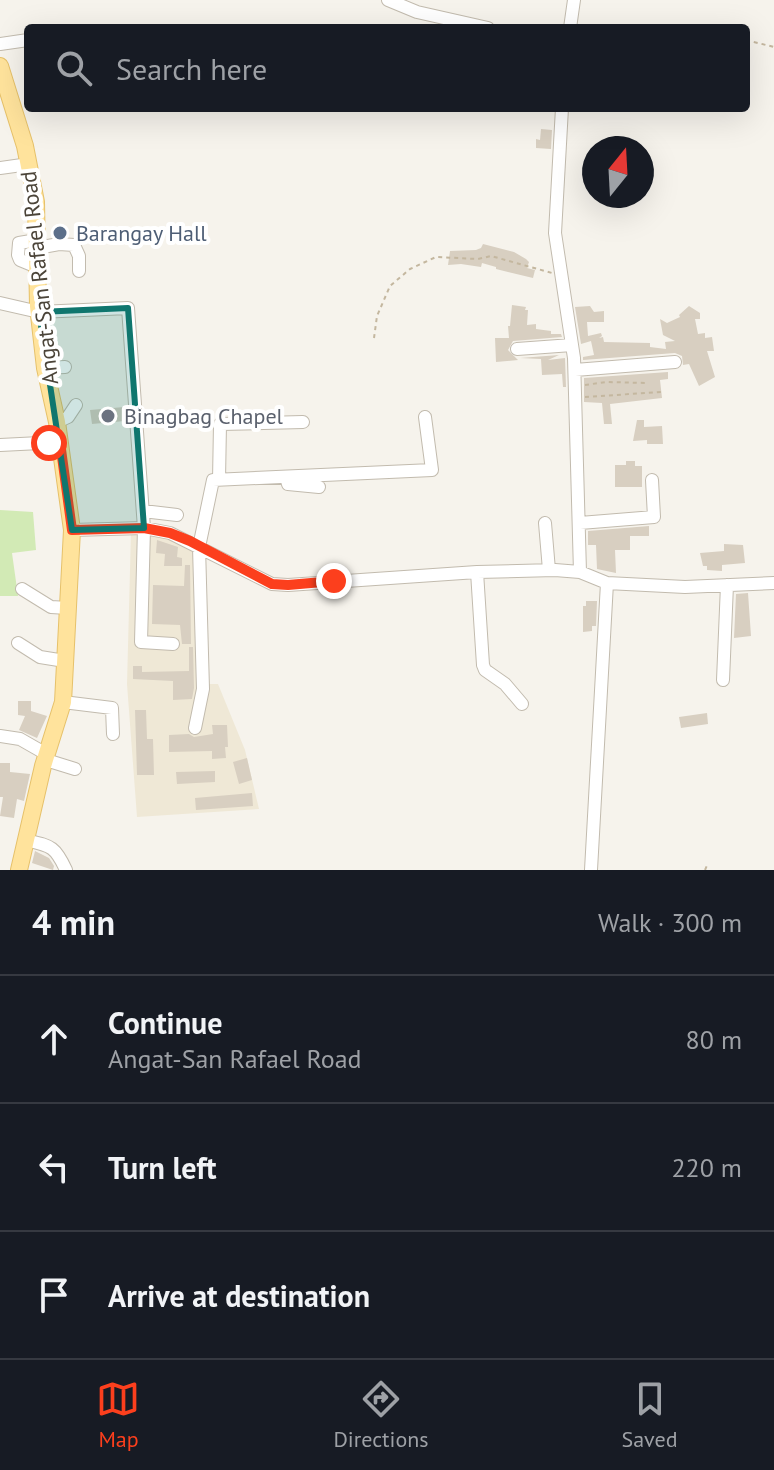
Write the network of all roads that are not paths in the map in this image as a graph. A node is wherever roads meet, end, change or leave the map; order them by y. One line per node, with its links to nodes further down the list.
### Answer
1 (388, 0): 3 (street)
2 (574, 0): 4 (street)
3 (470, 24)
4 (571, 24)
5 (24, 41): 6 (street)
6 (0, 44)
7 (0, 66): 9 (main road, Angat-San Rafael Road)
8 (562, 112): 15 (street)
9 (29, 164): 10 (street); 11 (main road, Angat-San Rafael Road)
10 (0, 168)
11 (37, 244): 12 (street); 14 (main road, Angat-San Rafael Road)
12 (79, 271)
13 (0, 303): 14 (street)
14 (39, 312): 19 (main road, Angat-San Rafael Road); 31 (street)
15 (572, 345): 16 (street); 20 (street)
16 (517, 349)
17 (675, 362): 20 (street)
18 (65, 367): 19 (street)
19 (45, 368): 23 (main road, Angat-San Rafael Road)
20 (575, 370): 34 (street)
21 (76, 405): 23 (street)
22 (425, 417): 27 (street)
23 (57, 422): 25 (main road, Angat-San Rafael Road)
24 (303, 422): 28 (street)
25 (60, 442): 26 (street); 36 (main road, Angat-San Rafael Road)
26 (0, 445)
27 (286, 477): 28 (street); 30 (street)
28 (219, 480): 37 (street)
29 (652, 480): 34 (street)
30 (319, 487)
31 (143, 511): 32 (street); 35 (street)
32 (177, 515)
33 (545, 523): 38 (street)
34 (580, 523): 40 (street)
35 (144, 528): 36 (street); 37 (street); 47 (street)
36 (72, 530): 45 (main road, Angat-San Rafael Road)
37 (199, 547): 39 (street); 52 (street)
38 (549, 570): 39 (street); 40 (street)
39 (477, 572): 51 (street)
40 (580, 572): 41 (street)
41 (607, 583): 43 (street); 60 (street)
42 (774, 583): 43 (street)
43 (727, 585): 49 (street)
44 (22, 589): 45 (street)
45 (68, 608): 48 (main road, Angat-San Rafael Road)
46 (18, 643): 48 (street)
47 (173, 644)
48 (65, 661): 50 (main road, Angat-San Rafael Road)
49 (723, 680)
50 (63, 702): 53 (street); 55 (main road, Angat-San Rafael Road)
51 (522, 704)
52 (195, 728)
53 (113, 734)
54 (0, 736): 55 (street)
55 (47, 757): 56 (street); 57 (main road, Angat-San Rafael Road)
56 (75, 769)
57 (26, 840): 58 (main road, Angat-San Rafael Road); 59 (street)
58 (19, 870)
59 (66, 870)
60 (591, 870)

